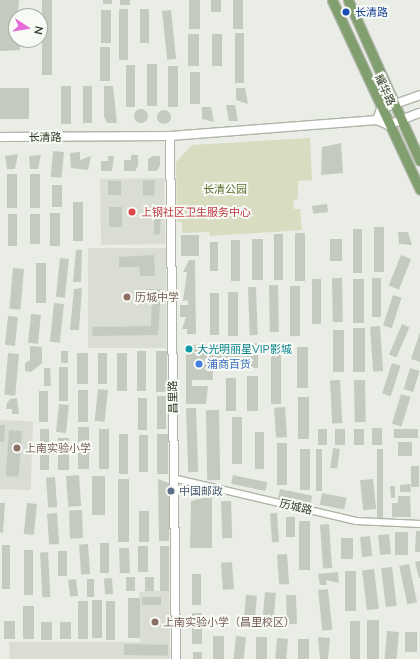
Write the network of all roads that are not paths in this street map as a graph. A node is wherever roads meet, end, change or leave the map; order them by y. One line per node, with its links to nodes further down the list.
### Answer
1 (332, 0): 5 (main road, 耀华路)
2 (348, 0): 4 (main road, 耀华路)
3 (420, 95): 4 (street)
4 (394, 104): 5 (street); 8 (main road, 耀华路)
5 (381, 109): 7 (street); 9 (main road, 耀华路)
6 (420, 113): 8 (street)
7 (377, 120): 9 (street, 长清路); 10 (street, 长清路)
8 (401, 120): 9 (street); 12 (main road, 耀华路)
9 (388, 125): 13 (main road, 耀华路)
10 (170, 136): 11 (street, 长清路); 14 (street, 昌里路)
11 (0, 137)
12 (420, 161)
13 (420, 190)
14 (173, 478): 15 (street, 历城路); 16 (street, 昌里路)
15 (420, 524)
16 (176, 659)

